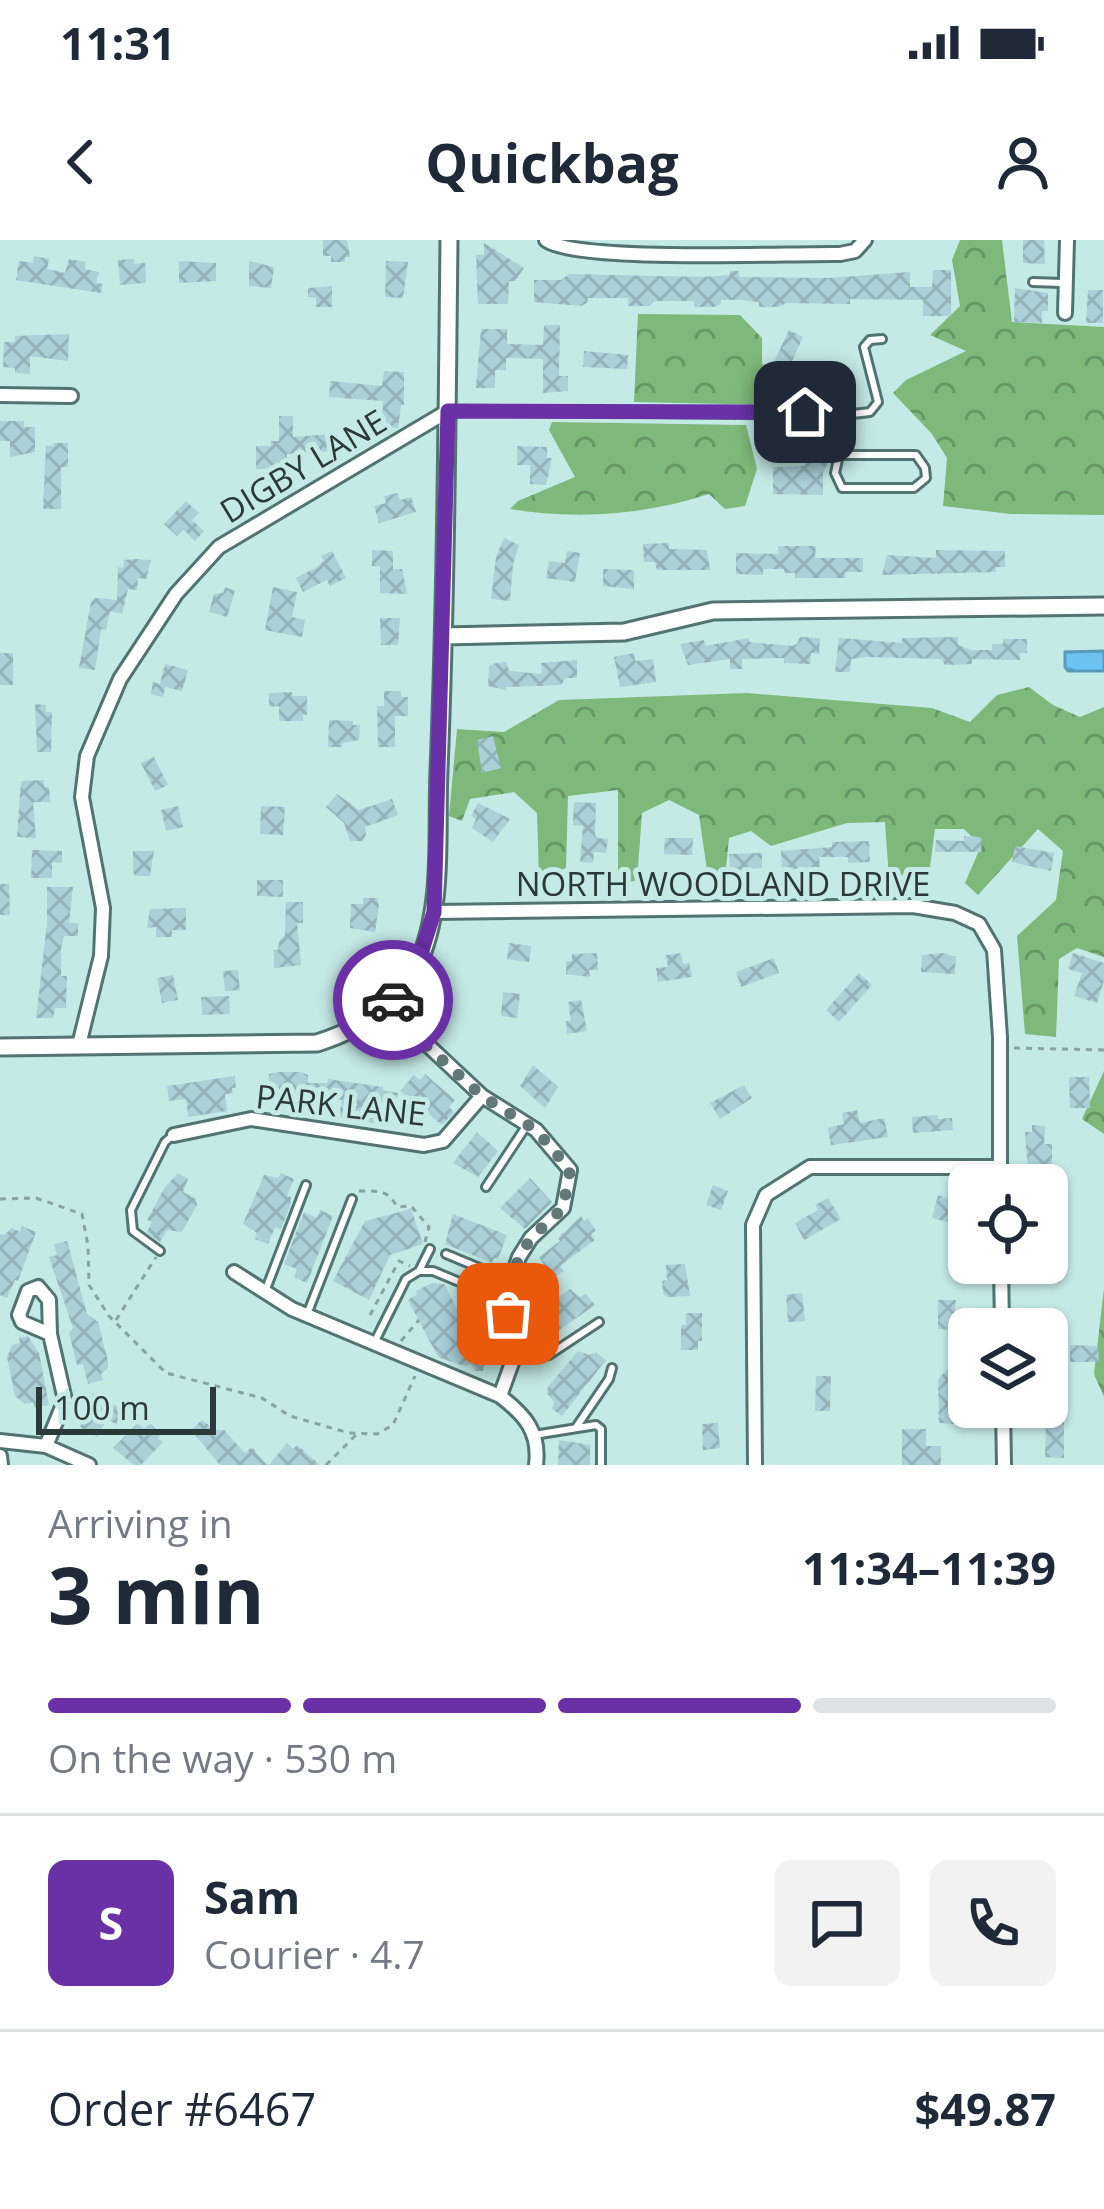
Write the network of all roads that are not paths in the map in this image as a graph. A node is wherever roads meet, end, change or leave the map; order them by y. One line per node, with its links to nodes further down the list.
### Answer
1 (449, 240): 11 (street)
2 (547, 240): 3 (street)
3 (865, 240)
4 (1067, 240): 6 (street)
5 (1033, 282): 6 (lane)
6 (1066, 283): 7 (street)
7 (1065, 313)
8 (882, 339): 12 (lane)
9 (0, 395): 10 (street)
10 (71, 396)
11 (448, 411): 12 (lane); 15 (street); 18 (street, DIGBY LANE)
12 (805, 412): 13 (lane)
13 (839, 454): 13 (lane)
14 (1104, 607): 15 (street)
15 (444, 636): 16 (street)
16 (434, 912): 17 (street); 23 (street, NORTH WOODLAND DRIVE)
17 (387, 1007): 18 (street); 20 (street)
18 (79, 1046): 19 (street)
19 (0, 1047)
20 (482, 1096): 21 (street); 22 (street, PARK LANE)
21 (527, 1125): 26 (lane); 33 (street)
22 (174, 1135): 29 (lane)
23 (1000, 1164)
24 (948, 1167): 50 (street)
25 (306, 1184): 34 (lane)
26 (486, 1187)
27 (352, 1199): 35 (lane)
28 (425, 1248): 31 (lane)
29 (160, 1251)
30 (446, 1254): 33 (lane)
31 (414, 1269): 38 (lane); 39 (lane)
32 (234, 1272): 34 (street)
33 (511, 1281): 39 (lane)
34 (265, 1293): 35 (street)
35 (307, 1316): 38 (street)
36 (599, 1322): 39 (lane)
37 (50, 1334): 46 (street)
38 (374, 1344): 41 (street)
39 (513, 1360): 41 (street)
40 (612, 1368): 42 (lane)
41 (500, 1396): 44 (street)
42 (577, 1426): 44 (lane); 49 (lane)
43 (1003, 1428): 51 (street)
44 (534, 1436): 48 (street)
45 (0, 1442): 46 (street)
46 (46, 1446): 47 (street)
47 (89, 1465)
48 (536, 1465)
49 (601, 1465)
50 (754, 1465)
51 (1004, 1465)

